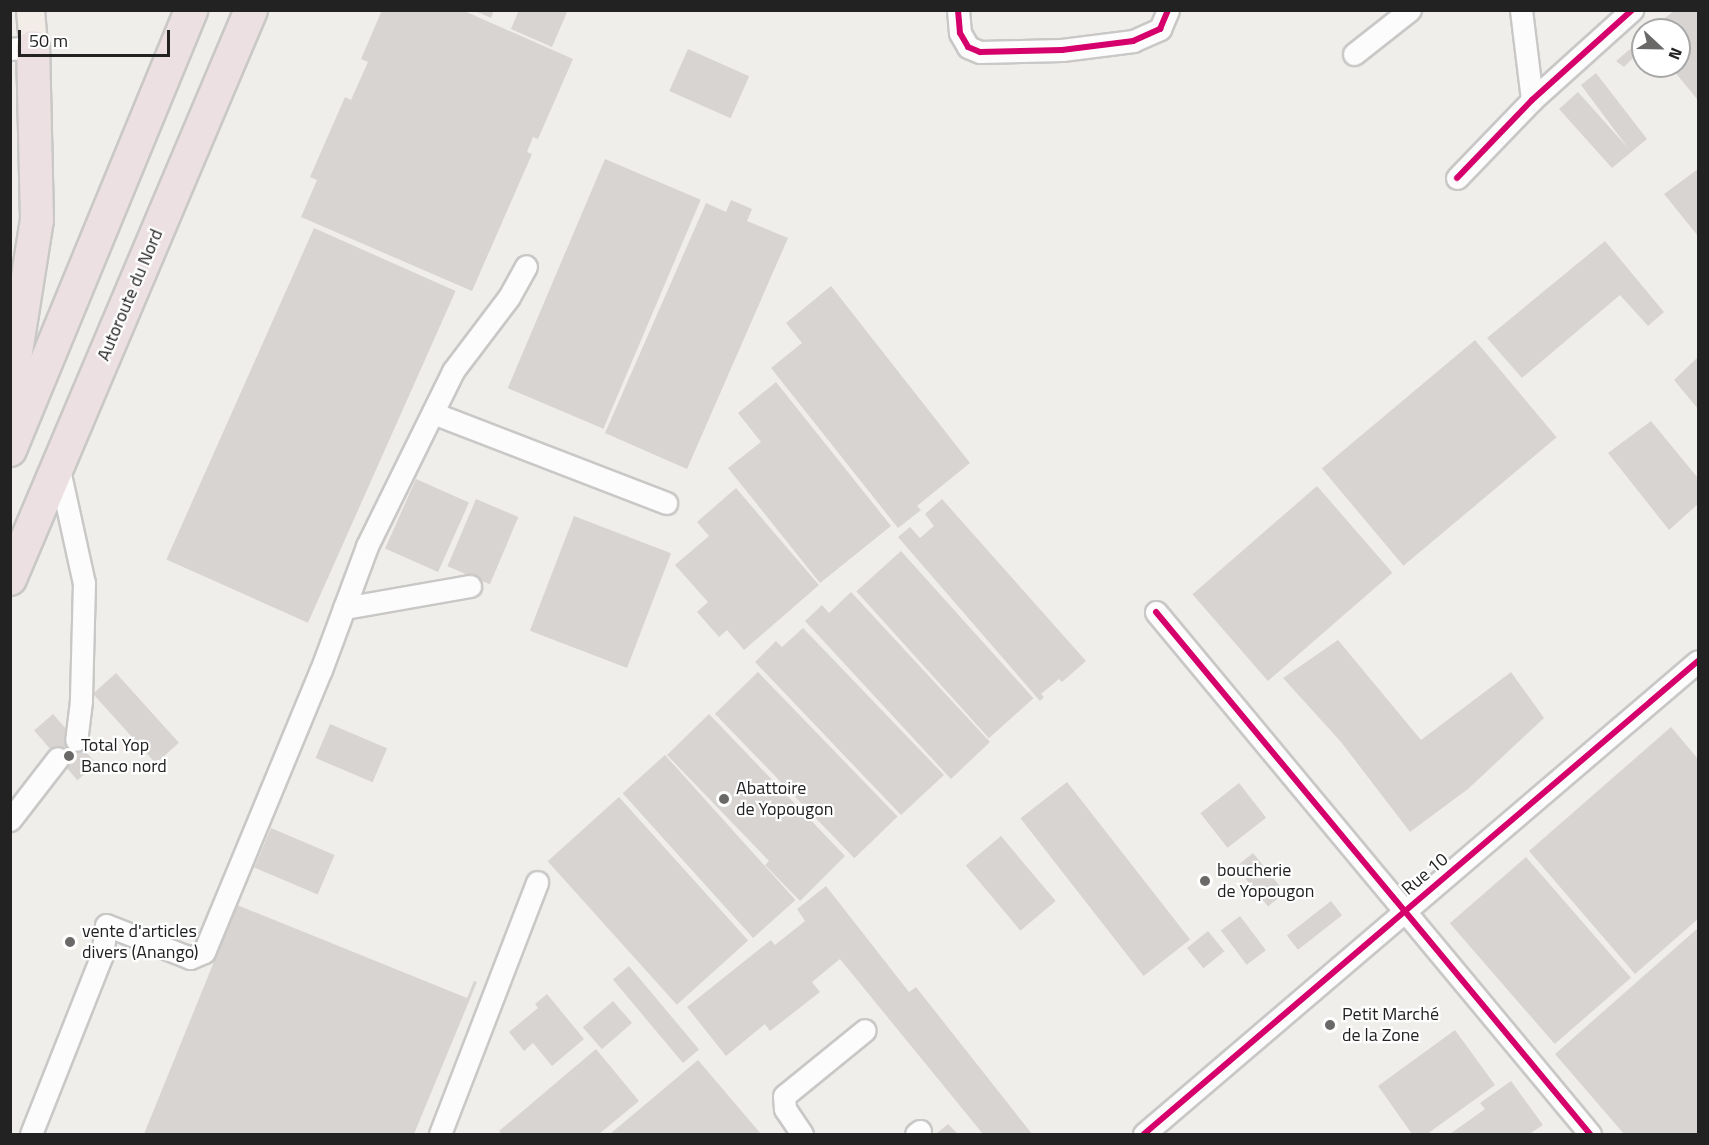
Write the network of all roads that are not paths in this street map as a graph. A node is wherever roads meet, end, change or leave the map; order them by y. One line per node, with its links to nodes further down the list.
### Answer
1 (30, 10): 9 (main road)
2 (191, 10): 16 (highway)
3 (251, 10): 17 (highway, Autoroute du Nord)
4 (958, 10): 5 (street)
5 (1167, 10)
6 (1410, 10): 10 (street)
7 (1521, 10): 11 (street)
8 (1632, 10): 11 (street)
9 (22, 48): 14 (highway)
10 (1354, 54)
11 (1532, 100): 12 (street)
12 (1457, 178)
13 (526, 266): 15 (street)
14 (10, 390)
15 (433, 413): 18 (street); 21 (street)
16 (10, 450)
17 (58, 465): 19 (highway, Autoroute du Nord); 24 (street)
18 (666, 503)
19 (10, 579)
20 (470, 586): 21 (street)
21 (344, 608): 30 (street)
22 (1156, 612): 28 (street)
23 (1698, 661): 28 (street, Rue 10)
24 (76, 740)
25 (58, 758): 26 (street)
26 (10, 820)
27 (537, 882): 31 (street)
28 (1404, 911): 33 (street, Rue 10); 34 (street)
29 (865, 1030): 32 (street)
30 (32, 1134)
31 (440, 1134)
32 (802, 1134)
33 (1144, 1134)
34 (1590, 1134)

